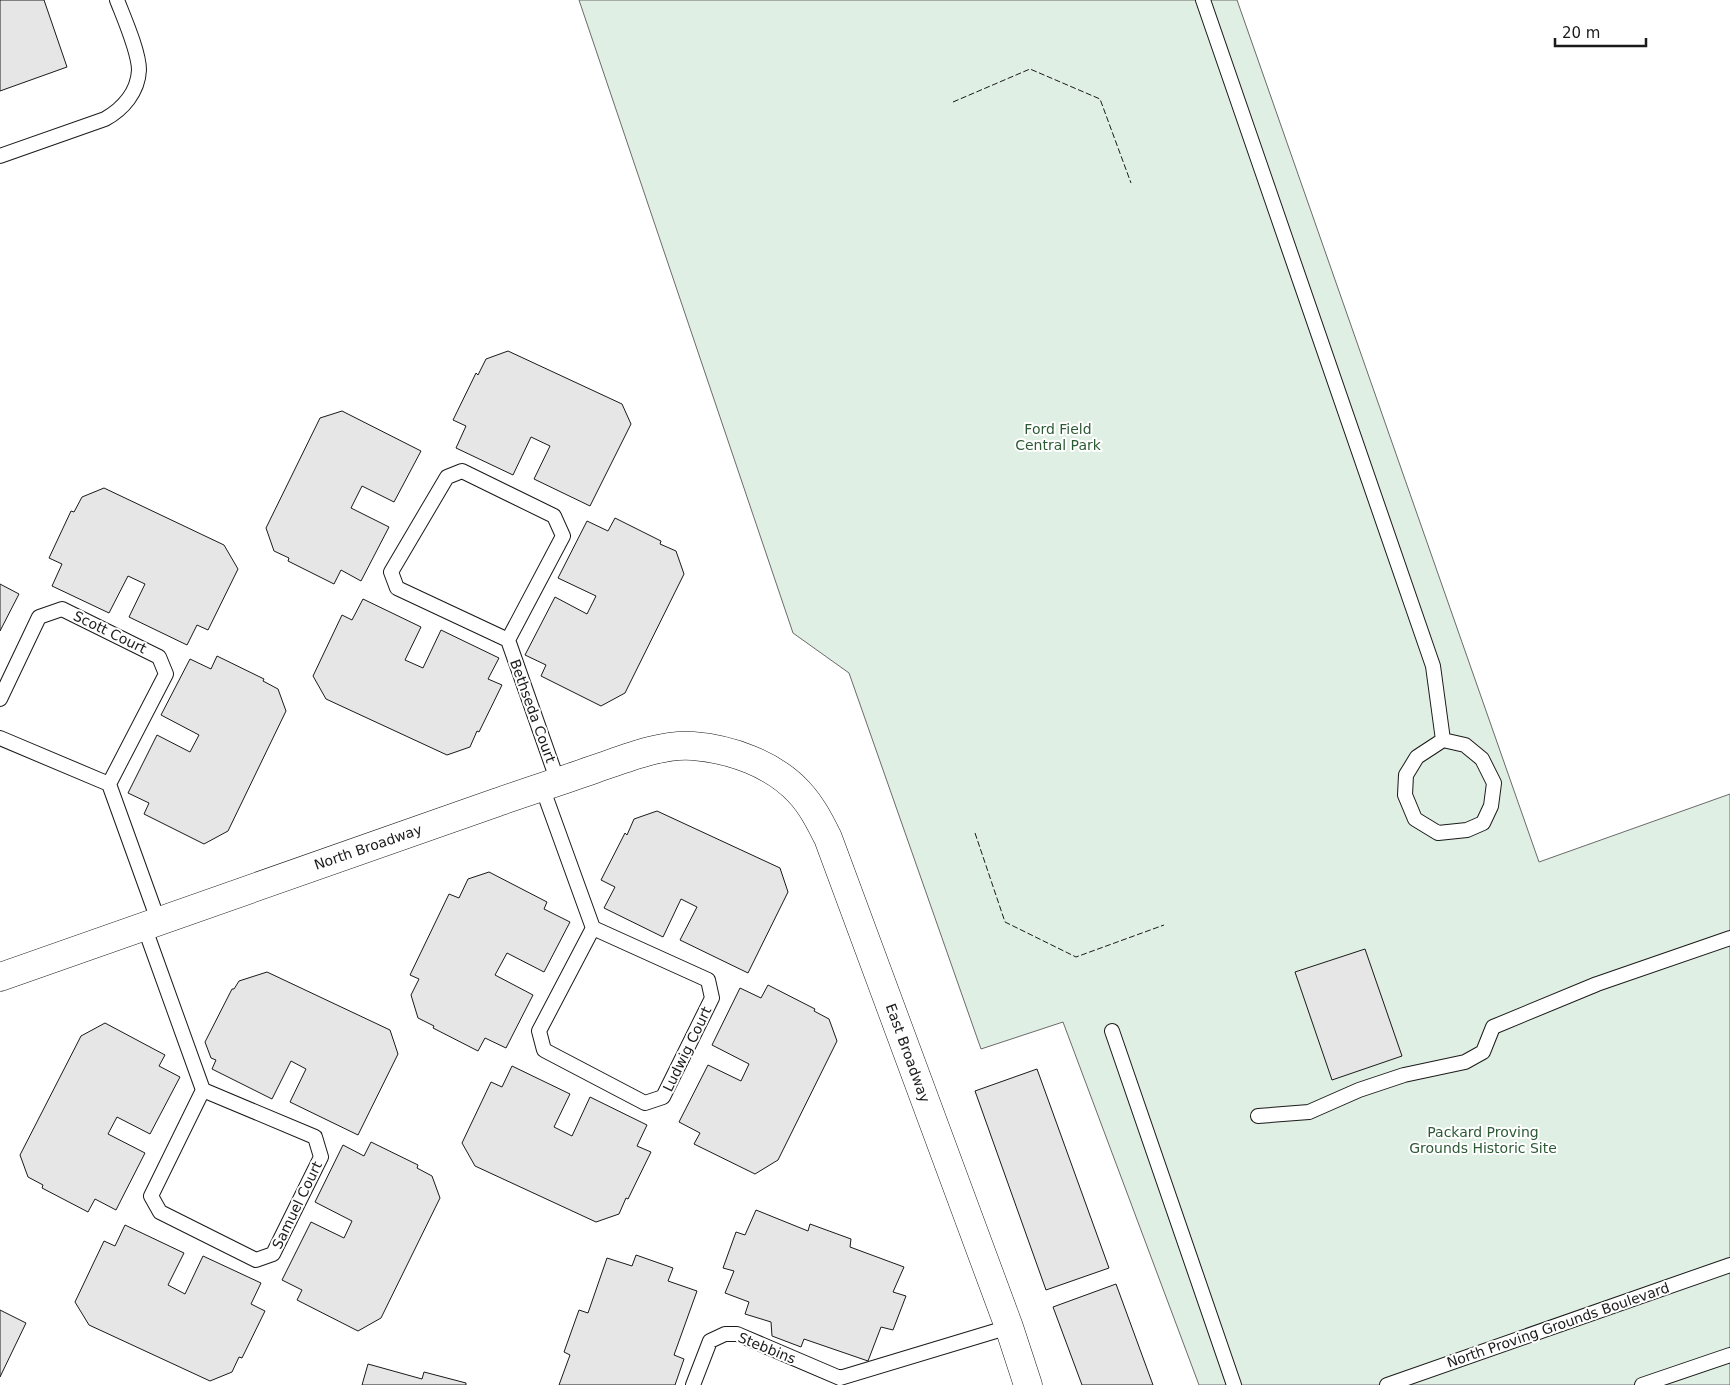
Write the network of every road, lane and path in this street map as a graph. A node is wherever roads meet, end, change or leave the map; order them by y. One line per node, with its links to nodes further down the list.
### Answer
1 (117, 0): 3 (lane)
2 (1203, 0): 7 (lane)
3 (0, 156)
4 (508, 640): 4 (lane); 10 (lane, Bethseda Court)
5 (0, 699): 9 (lane, Scott Court)
6 (0, 738): 9 (lane)
7 (1443, 740): 7 (lane)
8 (741, 756): 10 (street, North Broadway); 19 (street, East Broadway)
9 (109, 784): 11 (lane)
10 (550, 784): 11 (street, North Broadway); 12 (lane)
11 (151, 923): 14 (street, North Broadway); 16 (lane)
12 (593, 928): 12 (lane, Ludwig Court)
13 (1730, 938): 17 (lane)
14 (0, 977)
15 (1112, 1031): 24 (lane)
16 (204, 1090): 16 (lane, Samuel Court)
17 (1258, 1116)
18 (1730, 1265): 25 (lane, North Proving Grounds Boulevard)
19 (1009, 1327): 21 (lane, Stebbins); 23 (street, East Broadway)
20 (1730, 1355): 26 (lane)
21 (838, 1381): 22 (lane, Stebbins)
22 (693, 1385)
23 (1028, 1385)
24 (1234, 1385)
25 (1387, 1385)
26 (1642, 1385)

